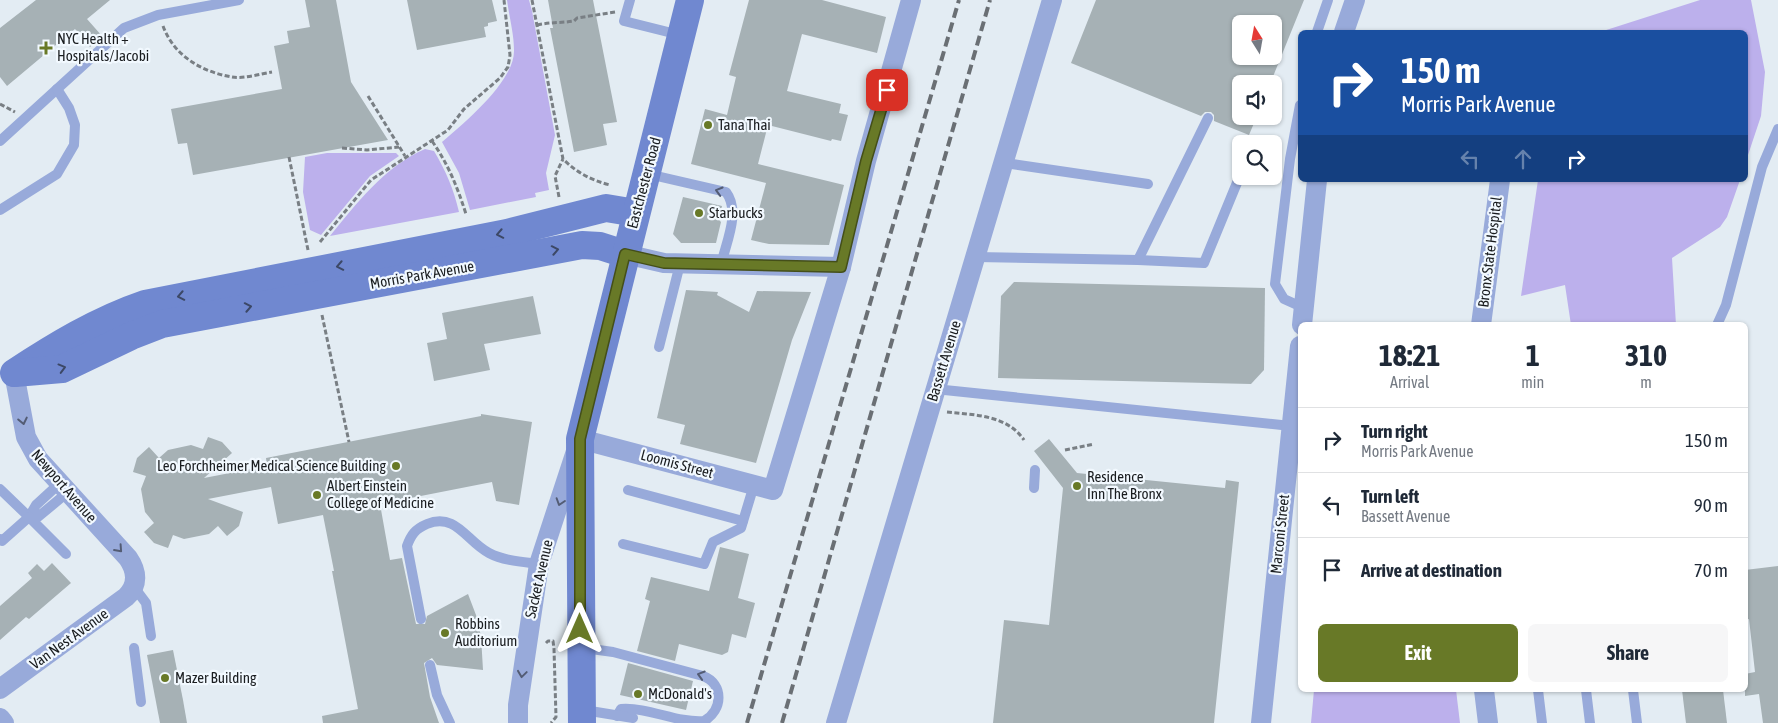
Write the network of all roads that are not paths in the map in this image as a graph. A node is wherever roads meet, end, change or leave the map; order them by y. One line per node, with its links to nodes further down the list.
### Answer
1 (239, 0): 11 (lane)
2 (630, 0): 10 (lane)
3 (690, 0): 10 (main road, Eastchester Road)
4 (911, 0): 29 (street)
5 (1052, 0): 16 (street, Bassett Avenue)
6 (1328, 0): 8 (lane)
7 (1354, 0): 9 (street)
8 (1317, 30)
9 (1345, 30)
10 (681, 35): 17 (main road, Eastchester Road)
11 (57, 89): 15 (lane); 22 (lane)
12 (1298, 116): 30 (lane)
13 (1208, 118): 26 (lane)
14 (1778, 129): 32 (lane)
15 (0, 141)
16 (1005, 163): 20 (lane); 25 (street, Bassett Avenue)
17 (646, 173): 23 (main road, Eastchester Road); 28 (lane, one-way to 17)
18 (1317, 182): 30 (street)
19 (1500, 182): 31 (street, Bronx State Hospital)
20 (1148, 184)
21 (1236, 185): 26 (lane)
22 (0, 210)
23 (636, 213): 24 (main road, Eastchester Road); 35 (main road, Morris Park Avenue, one-way to 35)
24 (625, 254): 27 (street, Morris Park Avenue); 35 (main road, Morris Park Avenue, one-way to 24); 38 (main road, Eastchester Road)
25 (976, 257): 26 (lane); 36 (street, Bassett Avenue)
26 (1138, 260)
27 (680, 264): 28 (street, Morris Park Avenue); 33 (lane)
28 (720, 265): 29 (street, Morris Park Avenue)
29 (841, 267): 41 (street, Loomis Street)
30 (1303, 316)
31 (1482, 322)
32 (1718, 322)
33 (659, 347)
34 (1298, 366): 37 (street, Marconi Street)
35 (7, 374): 42 (street, Newport Avenue, one-way to 42)
36 (935, 389): 37 (lane); 71 (street, Bassett Avenue)
37 (1292, 426): 39 (street, Marconi Street)
38 (580, 439): 41 (street, Loomis Street); 51 (street, Sacket Avenue, one-way to 51); 56 (main road, Eastchester Road)
39 (1294, 459): 72 (street, Marconi Street)
40 (1035, 470): 43 (lane)
41 (754, 485): 47 (lane)
42 (64, 488): 46 (lane); 52 (street, Newport Avenue, one-way to 52)
43 (1034, 488)
44 (0, 489): 46 (lane)
45 (628, 490): 47 (lane)
46 (29, 517): 48 (lane); 50 (lane)
47 (744, 521): 49 (lane)
48 (0, 539)
49 (623, 544)
50 (66, 554)
51 (539, 564): 53 (lane); 70 (street, Sacket Avenue, one-way to 70)
52 (134, 587): 54 (lane); 58 (street, Van Nest Avenue)
53 (421, 619)
54 (151, 636)
55 (134, 648): 63 (lane)
56 (580, 648): 64 (main road, Eastchester Road); 65 (lane, one-way to 56)
57 (430, 665): 69 (lane)
58 (0, 689)
59 (1484, 692): 73 (street)
60 (1538, 692): 74 (lane)
61 (1586, 692): 75 (lane)
62 (1633, 692): 76 (lane)
63 (141, 702)
64 (581, 716): 65 (lane)
65 (617, 716): 67 (lane)
66 (0, 718): 68 (street)
67 (633, 718)
68 (4, 723)
69 (450, 723)
70 (518, 723)
71 (836, 723)
72 (1261, 723)
73 (1488, 723)
74 (1542, 723)
75 (1590, 723)
76 (1637, 723)

